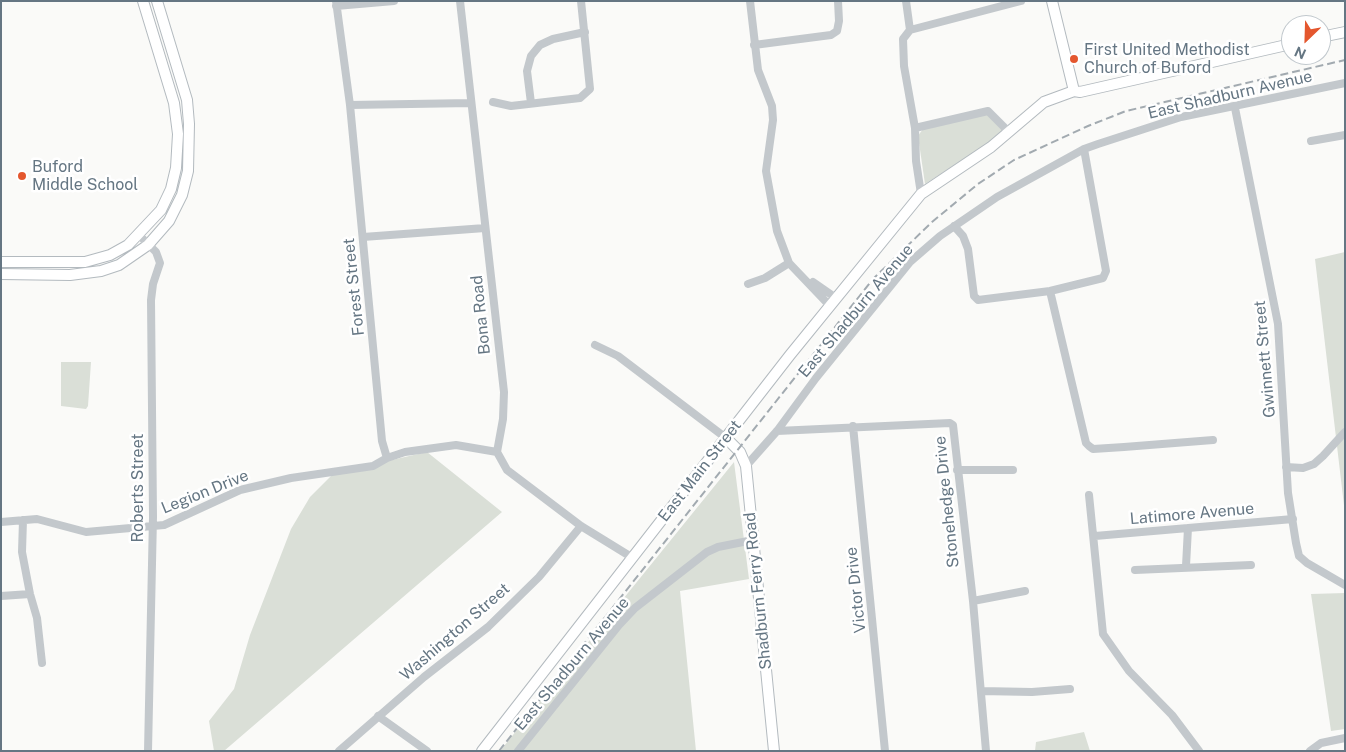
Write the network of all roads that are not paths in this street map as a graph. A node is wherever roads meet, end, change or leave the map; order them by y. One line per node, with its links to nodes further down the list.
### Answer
1 (143, 1): 33 (street)
2 (157, 1): 35 (street)
3 (394, 1): 11 (street)
4 (460, 1): 21 (street, Bona Road)
5 (581, 1): 13 (street)
6 (750, 1): 16 (street)
7 (838, 1): 16 (street)
8 (906, 1): 12 (street)
9 (1021, 1): 12 (street)
10 (1052, 1): 19 (street)
11 (336, 4): 23 (street, Forest Street)
12 (910, 30): 25 (street)
13 (585, 32): 22 (street); 22 (street)
14 (1345, 32): 15 (street)
15 (1331, 35)
16 (754, 45): 37 (street)
17 (1281, 46): 19 (street, East Main Street)
18 (1345, 83): 24 (street, East Shadburn Avenue)
19 (1074, 91): 26 (street, East Main Street)
20 (493, 102): 22 (street)
21 (471, 103): 23 (street); 32 (street, Bona Road)
22 (531, 104)
23 (350, 105): 34 (street, Forest Street)
24 (1235, 108): 29 (street, East Shadburn Avenue); 53 (street, Gwinnett Street)
25 (915, 128): 26 (street); 30 (street)
26 (1009, 132): 30 (street, East Main Street)
27 (1345, 135): 28 (street)
28 (1311, 141)
29 (1084, 149): 31 (street, East Shadburn Avenue); 40 (street)
30 (921, 194): 41 (street, East Main Street)
31 (954, 226): 40 (street); 44 (street, East Shadburn Avenue)
32 (485, 228): 34 (street); 50 (street, Bona Road)
33 (139, 234): 35 (street, Roberts Street); 36 (street)
34 (363, 237): 51 (street, Forest Street)
35 (148, 245): 38 (street); 60 (street, Roberts Street)
36 (1, 262)
37 (788, 263): 39 (street); 41 (street)
38 (1, 274)
39 (748, 284)
40 (1050, 291): 47 (street)
41 (833, 302): 46 (street, East Main Street)
42 (595, 345): 46 (street)
43 (853, 426): 44 (street, Stonehedge Drive); 54 (street, Stonehedge Drive); 85 (street, Victor Drive)
44 (777, 431): 52 (street, East Shadburn Avenue)
45 (1345, 432): 48 (street)
46 (726, 438): 52 (street, Shadburn Ferry Road); 65 (street, East Main Street)
47 (1213, 440)
48 (1337, 442): 49 (street); 53 (street)
49 (1345, 448)
50 (497, 452): 51 (street); 61 (street)
51 (387, 458): 60 (street, Legion Drive)
52 (746, 466): 64 (street, Shadburn Ferry Road)
53 (1286, 467): 57 (street, Gwinnett Street)
54 (957, 470): 55 (street); 73 (street, Stonehedge Drive)
55 (1013, 470)
56 (1089, 495): 63 (street)
57 (1292, 519): 62 (street, Latimore Avenue); 69 (street, Gwinnett Street)
58 (23, 520): 59 (street, Legion Drive); 60 (street, Legion Drive); 71 (street)
59 (1, 522)
60 (153, 526): 79 (street, Roberts Street)
61 (581, 526): 65 (street); 77 (street, Washington Street)
62 (1188, 528): 63 (street, Latimore Avenue); 67 (street)
63 (1095, 536): 87 (street)
64 (753, 540): 83 (street, East Shadburn Avenue); 84 (street, Shadburn Ferry Road)
65 (633, 558): 82 (street, East Main Street)
66 (1251, 565): 67 (street)
67 (1186, 566): 68 (street)
68 (1135, 570)
69 (1345, 585)
70 (1025, 591): 73 (street)
71 (30, 594): 72 (street); 74 (street)
72 (1, 596)
73 (973, 601): 76 (street, Stonehedge Drive)
74 (42, 663)
75 (1070, 689): 76 (street)
76 (981, 691): 86 (street, Stonehedge Drive)
77 (378, 716): 80 (street, Washington Street); 81 (street)
78 (1345, 738): 88 (street)
79 (148, 751)
80 (339, 751)
81 (427, 751)
82 (482, 751)
83 (518, 751)
84 (774, 751)
85 (885, 751)
86 (986, 751)
87 (1199, 751)
88 (1310, 751)

